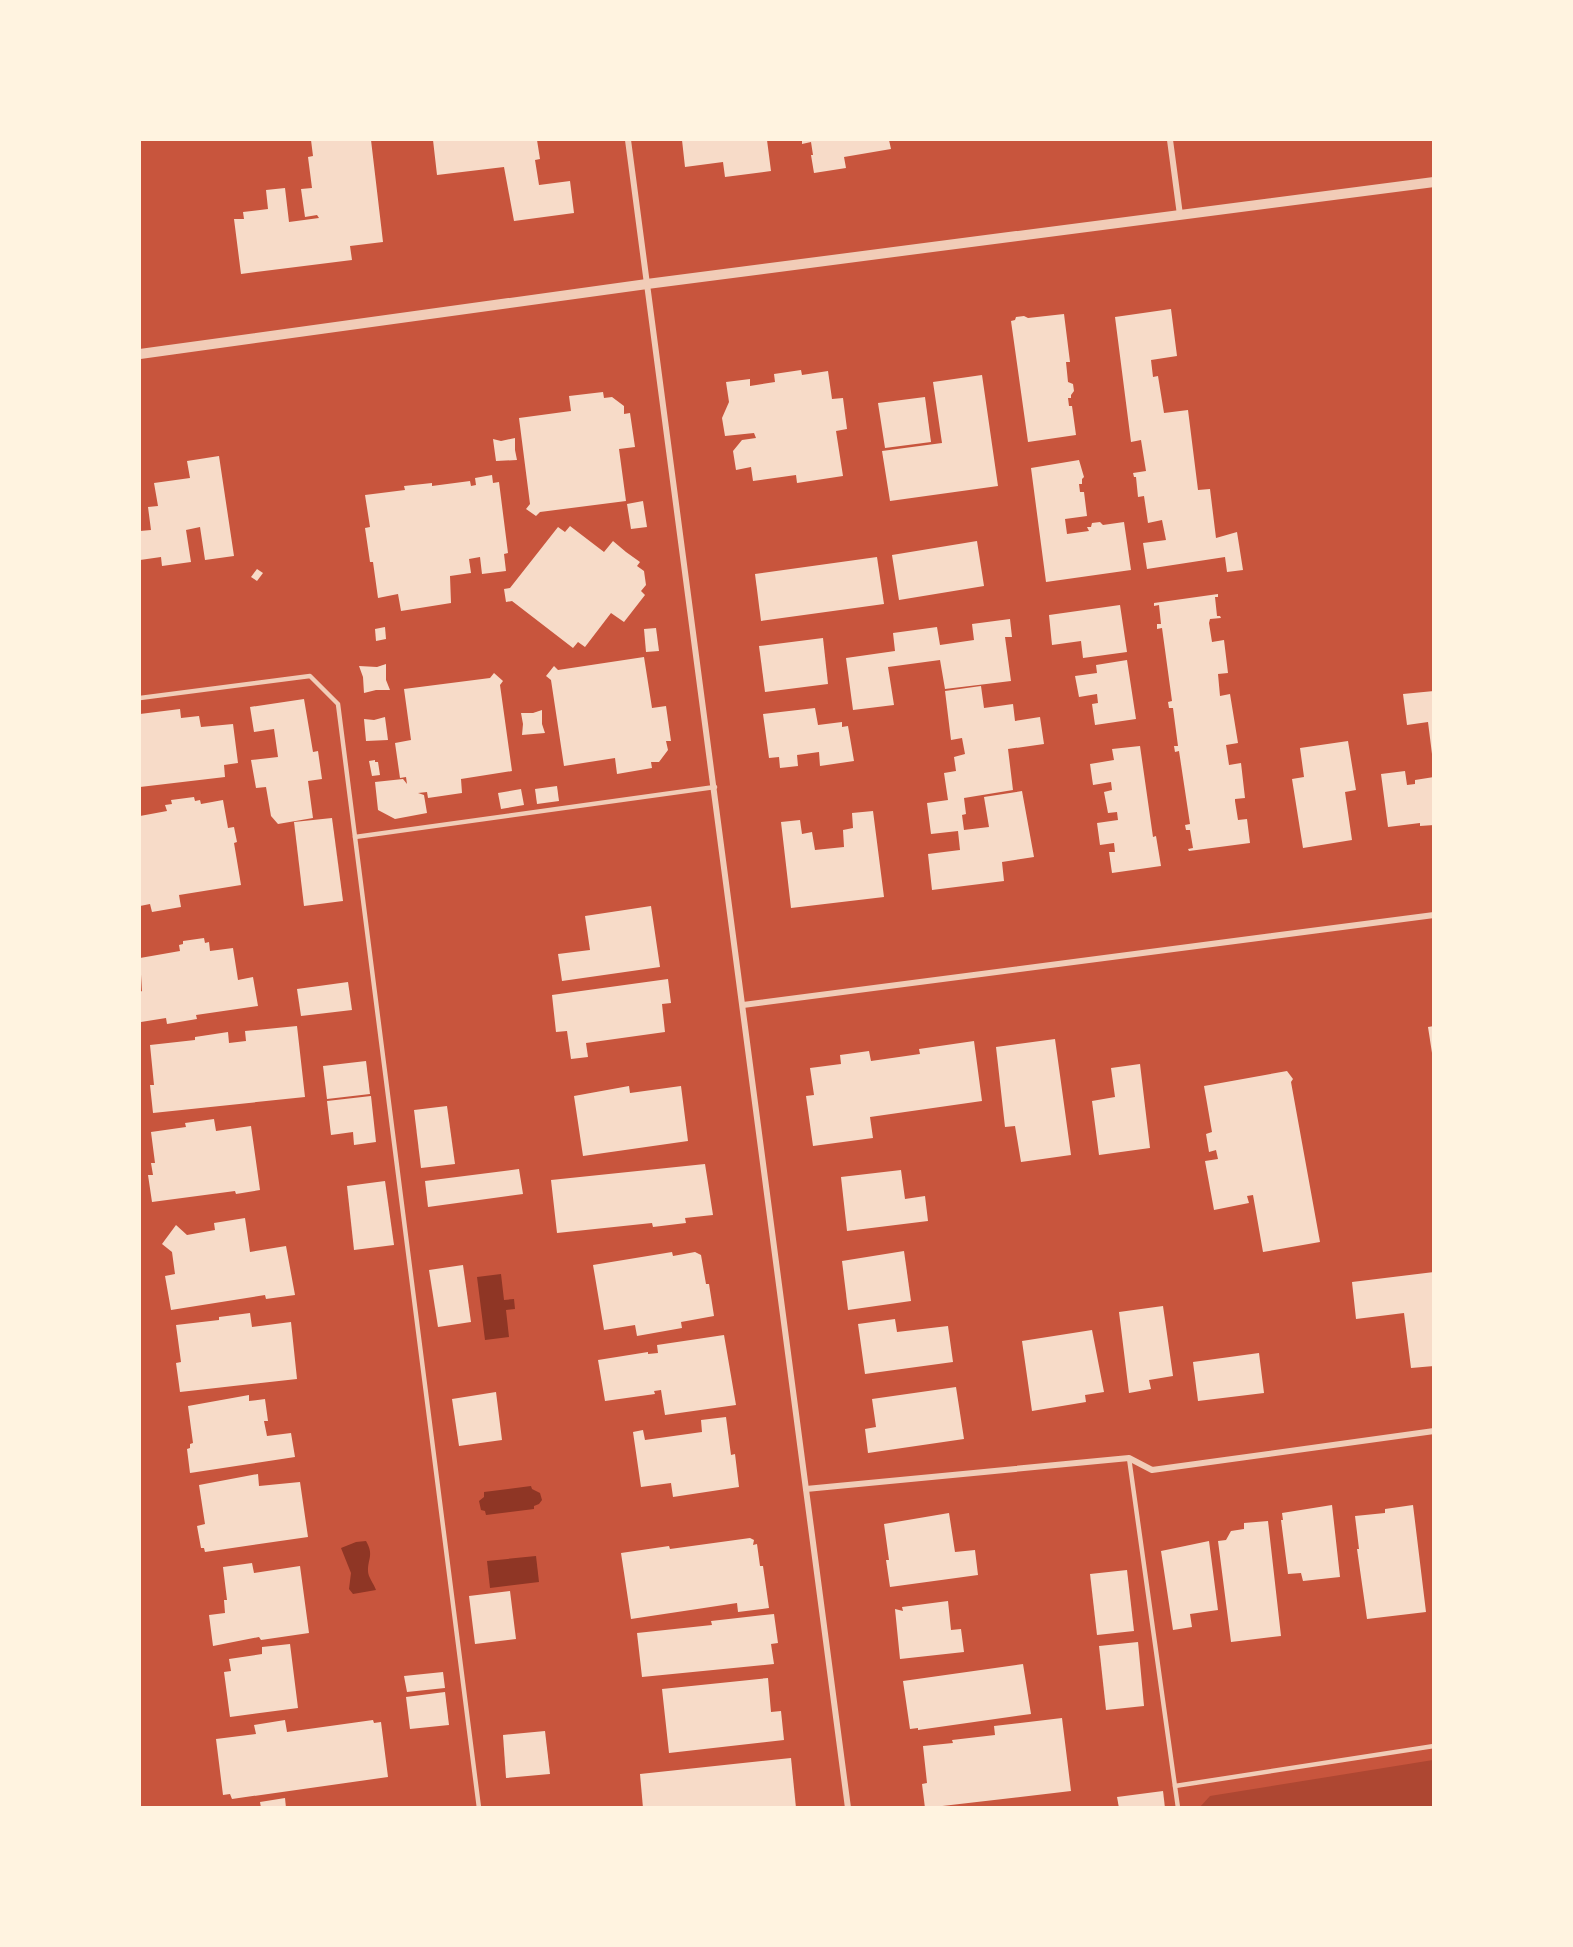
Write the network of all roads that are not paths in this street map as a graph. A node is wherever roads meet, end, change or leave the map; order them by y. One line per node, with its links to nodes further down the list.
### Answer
1 (628, 140): 5 (street)
2 (1170, 140): 4 (street)
3 (1434, 182): 4 (street)
4 (1180, 216): 5 (street)
5 (647, 284): 6 (street); 8 (street)
6 (140, 354)
7 (140, 698): 9 (lane)
8 (715, 787): 9 (lane); 11 (street)
9 (355, 837): 17 (lane)
10 (1434, 915): 11 (street)
11 (743, 1005): 14 (street)
12 (1434, 1431): 13 (street)
13 (1129, 1458): 14 (street); 16 (lane)
14 (806, 1489): 18 (street)
15 (1434, 1746): 16 (lane)
16 (1175, 1786): 19 (lane)
17 (479, 1808)
18 (848, 1808)
19 (1178, 1808)

